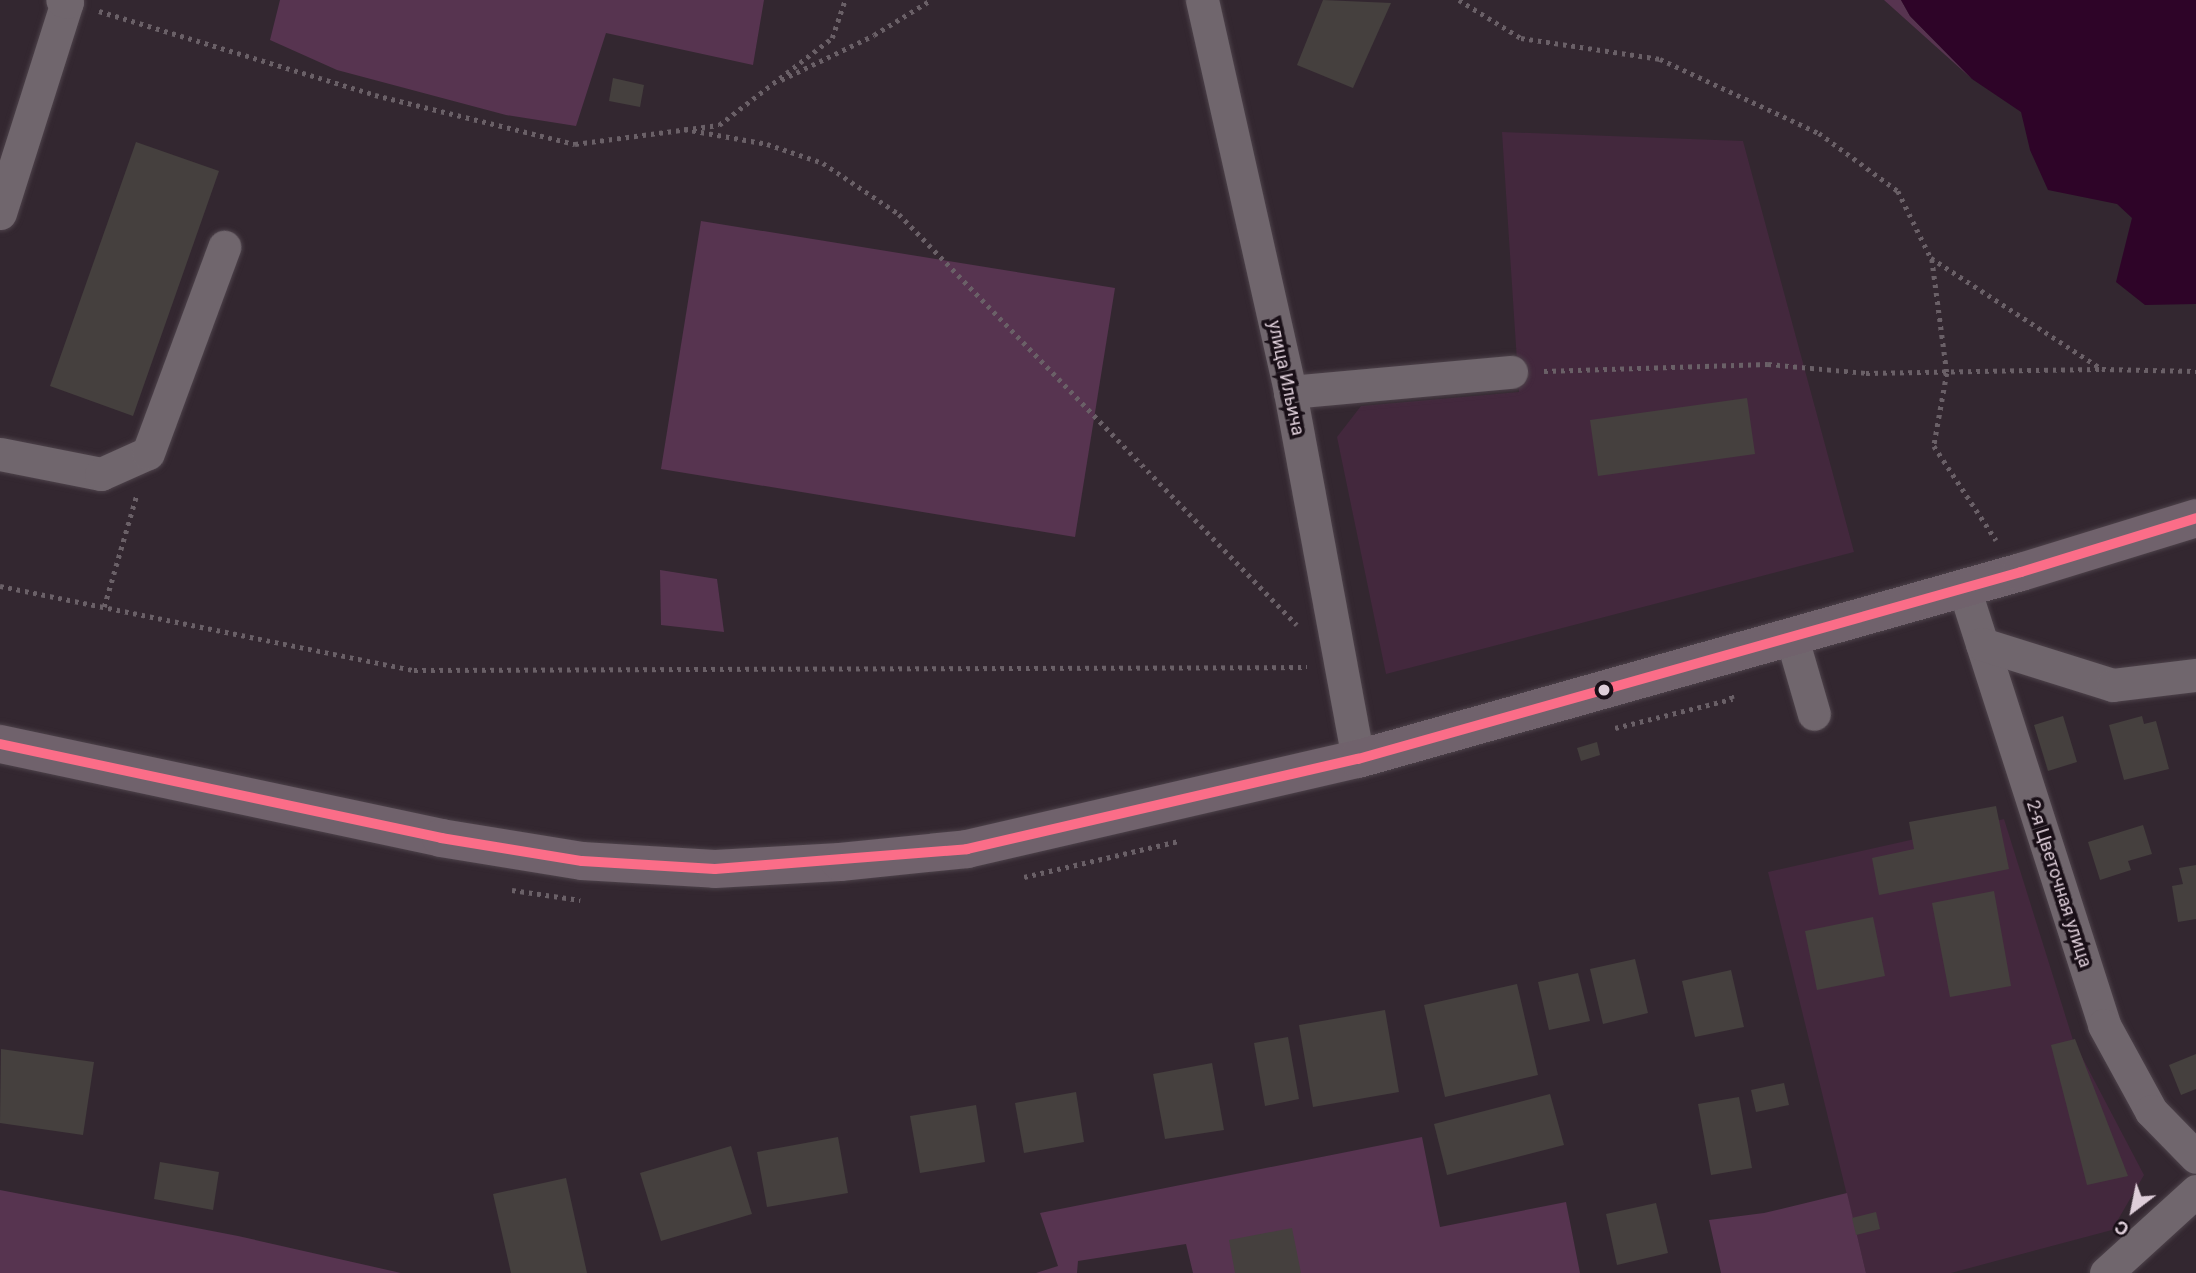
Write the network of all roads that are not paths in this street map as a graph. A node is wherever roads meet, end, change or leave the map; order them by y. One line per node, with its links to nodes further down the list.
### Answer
1 (1202, 0): 6 (street, улица Ильича)
2 (65, 1): 3 (street)
3 (0, 213)
4 (224, 247): 7 (street)
5 (1511, 372): 6 (street)
6 (1290, 392): 15 (street, улица Ильича)
7 (0, 454)
8 (2196, 518): 9 (main road)
9 (1964, 589): 10 (main road); 11 (street, 2-я Цветочная улица)
10 (1791, 635): 13 (street); 15 (main road)
11 (1982, 644): 12 (street); 16 (street, 2-я Цветочная улица)
12 (2196, 675)
13 (1814, 714)
14 (0, 744): 15 (main road)
15 (1358, 759)
16 (2196, 1157)
17 (2196, 1191): 18 (street)
18 (2106, 1273)

